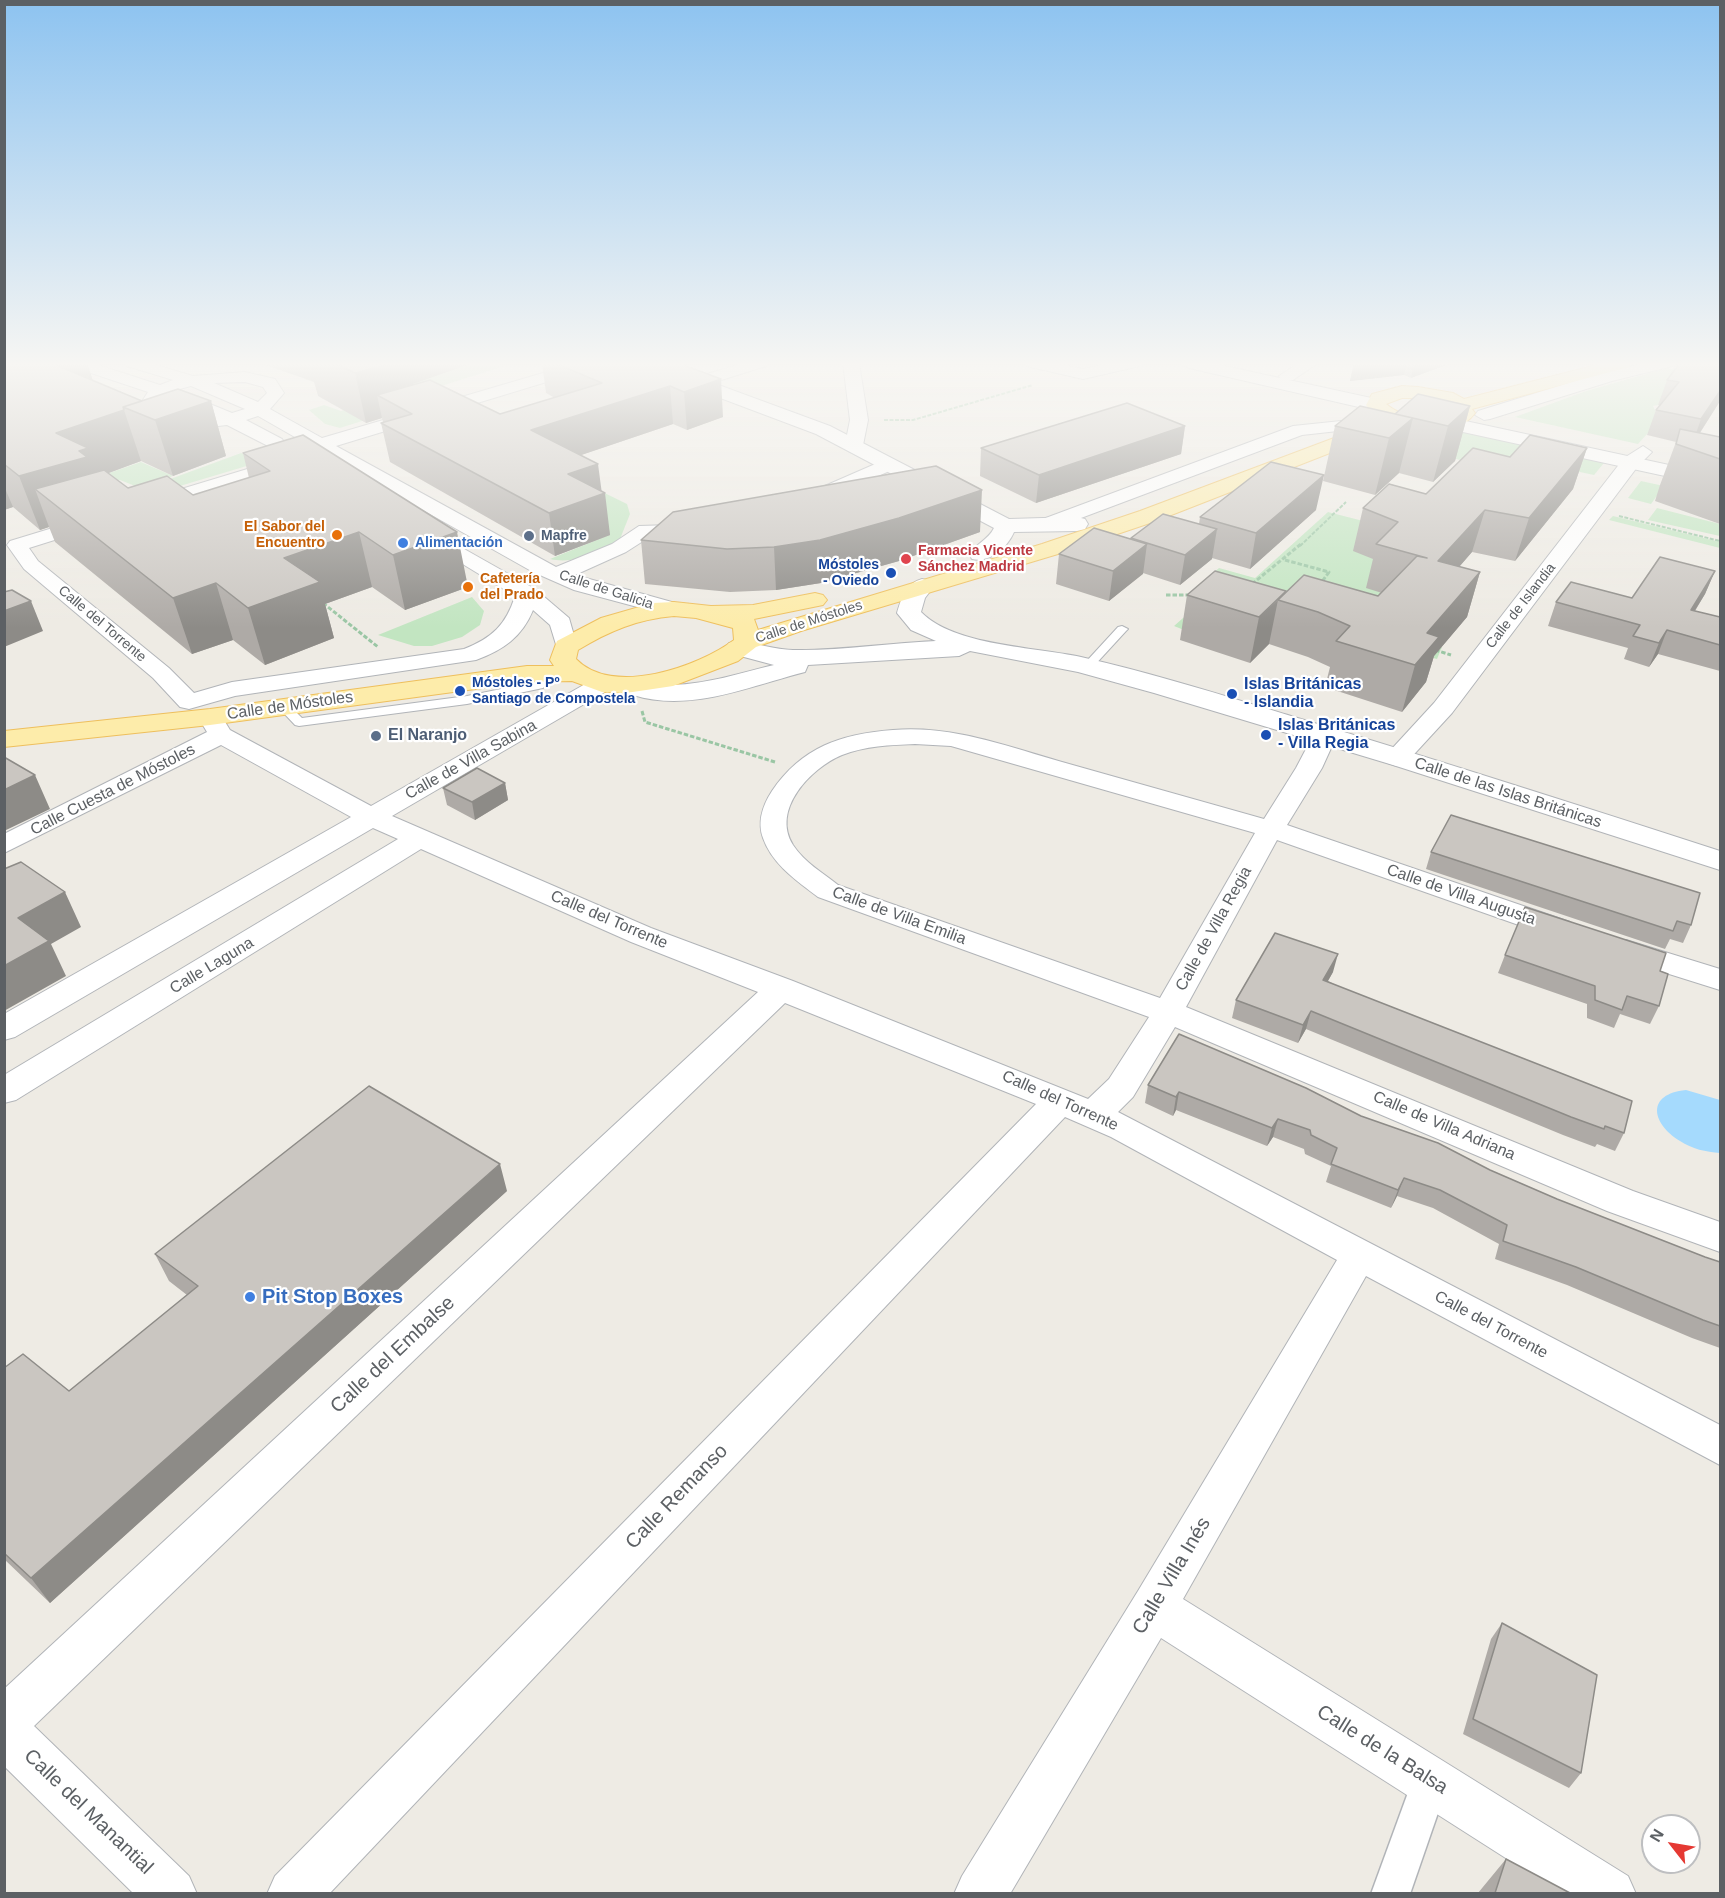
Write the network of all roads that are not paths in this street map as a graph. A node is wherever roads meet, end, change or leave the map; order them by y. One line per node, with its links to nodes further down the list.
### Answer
1 (290, 452): 11 (street)
2 (313, 452): 11 (street)
3 (335, 452): 24 (street, Calle de Galicia)
4 (866, 452): 12 (street)
5 (1241, 452): 19 (street, Calle de Móstoles)
6 (1274, 452): 20 (main road, Calle de Móstoles)
7 (1315, 452): 25 (main road, Calle de Móstoles)
8 (1607, 452): 10 (street)
9 (1617, 452): 10 (street)
10 (1637, 457): 13 (street); 14 (street); 40 (street, Calle de Islandia)
11 (302, 458): 16 (street)
12 (890, 464): 15 (street); 21 (street)
13 (1720, 469)
14 (1720, 482)
15 (800, 503)
16 (130, 510)
17 (108, 517): 36 (street, Calle del Torrente)
18 (407, 522): 26 (street)
19 (1050, 523): 20 (street); 21 (street)
20 (1077, 524): 23 (main road, Calle de Móstoles)
21 (1006, 526): 23 (street)
22 (712, 528): 24 (street)
23 (980, 554): 28 (main road, Calle de Móstoles)
24 (556, 575): 27 (street, Calle de Galicia)
25 (922, 586): 30 (main road, Calle de Móstoles); 31 (street, Calle de las Islas Británicas)
26 (527, 594): 33 (street); 36 (street, Calle de Móstoles)
27 (671, 609): 28 (main road); 33 (main road)
28 (713, 612): 30 (main road)
29 (1122, 629): 34 (lane)
30 (742, 645): 32 (street, Calle de las Islas Británicas); 35 (main road, Calle de Móstoles)
31 (982, 647): 32 (street, Calle de las Islas Británicas); 34 (street, Calle de las Islas Británicas)
32 (856, 653): 35 (street, Calle de las Islas Británicas)
33 (564, 661): 35 (main road); 36 (main road, Calle de Móstoles); 36 (main road, Calle de Móstoles)
34 (1088, 666): 38 (street, Calle de las Islas Británicas)
35 (624, 687): 41 (street, Calle de Villa Sabina)
36 (206, 718): 37 (main road, Calle de Móstoles); 39 (main road, Calle de Móstoles); 41 (street, Calle del Torrente); 44 (street, Calle Cuesta de Móstoles)
37 (4, 725)
38 (1325, 735): 40 (street, Calle de las Islas Británicas); 42 (street, Calle de Villa Regia)
39 (4, 739)
40 (1397, 758): 45 (street, Calle de las Islas Británicas)
41 (371, 818): 43 (street, Calle del Torrente); 49 (street)
42 (1271, 829): 46 (street, Calle de Villa Augusta); 48 (street, Calle de Villa Regia); 48 (street, Calle de Villa Emilia)
43 (419, 838): 47 (street, Calle del Torrente); 50 (street, Calle Laguna)
44 (4, 845)
45 (1720, 861)
46 (1720, 980)
47 (782, 988): 51 (street, Calle del Torrente); 56 (street, Calle del Embalse)
48 (1168, 1011): 51 (street, Calle de Villa Regia); 52 (street, Calle de Villa Adriana)
49 (4, 1029)
50 (4, 1091)
51 (1076, 1108): 53 (street, Calle del Torrente); 60 (street, Calle Remanso)
52 (1720, 1237)
53 (1359, 1256): 54 (street, Calle del Torrente); 55 (street, Calle Villa Inés)
54 (1720, 1446)
55 (1154, 1607): 58 (street, Calle de la Balsa); 61 (street, Calle Villa Inés)
56 (4, 1722)
57 (4, 1731): 59 (street, Calle del Manantial)
58 (1430, 1780): 62 (street); 63 (street, Calle de la Balsa)
59 (171, 1893)
60 (293, 1893)
61 (980, 1893)
62 (1390, 1893)
63 (1610, 1893)

